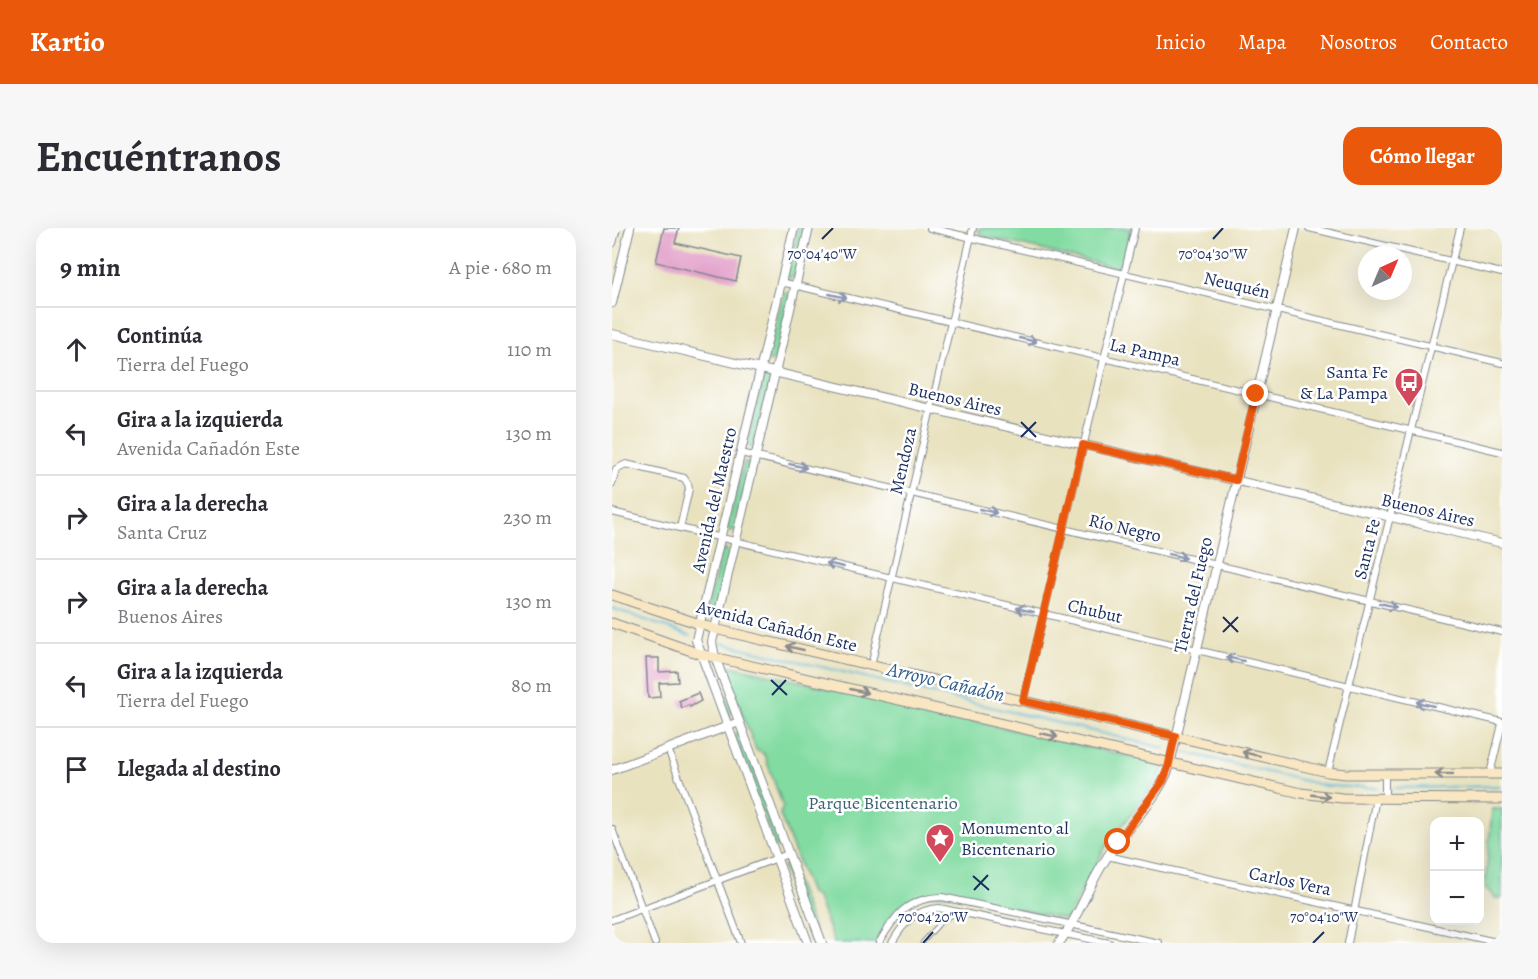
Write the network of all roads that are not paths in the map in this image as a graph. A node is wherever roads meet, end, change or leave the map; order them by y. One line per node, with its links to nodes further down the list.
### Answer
1 (615, 228): 12 (street)
2 (630, 228): 13 (street)
3 (794, 228): 17 (street, Avenida del Maestro)
4 (809, 228): 18 (street, Avenida del Maestro)
5 (930, 228): 11 (street, Neuquén)
6 (973, 228): 11 (street, Mendoza)
7 (1135, 228): 16 (street)
8 (1296, 228): 20 (street, Tierra del Fuego)
9 (1309, 228): 14 (street)
10 (1460, 228): 14 (street, Santa Fe)
11 (971, 238): 16 (street, Neuquén); 21 (street, Mendoza)
12 (612, 242): 13 (street)
13 (626, 246): 19 (street)
14 (1452, 262): 15 (street); 23 (street, Santa Fe)
15 (1502, 273)
16 (1124, 274): 20 (street, Neuquén); 24 (street)
17 (781, 282): 18 (street, La Pampa); 26 (street, Avenida del Maestro)
18 (796, 286): 21 (street, La Pampa, one-way to 21); 27 (street, Avenida del Maestro)
19 (612, 303)
20 (1277, 310): 23 (street, Neuquén); 28 (street, Tierra del Fuego)
21 (951, 322): 24 (street, La Pampa, one-way to 24); 29 (street, Mendoza)
22 (612, 334): 26 (street, Buenos Aires)
23 (1431, 346): 25 (street, Neuquén); 30 (street, Santa Fe)
24 (1104, 358): 28 (street, La Pampa); 31 (street)
25 (1502, 363)
26 (761, 369): 27 (street, Buenos Aires); 33 (street, Avenida del Maestro)
27 (775, 372): 29 (street, Buenos Aires); 34 (street, Avenida del Maestro)
28 (1256, 394): 30 (street, La Pampa); 35 (street, Tierra del Fuego)
29 (931, 409): 31 (street, Buenos Aires); 37 (street, Mendoza)
30 (1411, 430): 32 (street, La Pampa); 39 (street, Santa Fe)
31 (1083, 445): 35 (street, Buenos Aires); 41 (street)
32 (1502, 452)
33 (741, 453): 34 (street, Río Negro); 42 (street, Avenida del Maestro)
34 (755, 456): 37 (street, Río Negro, one-way to 37); 43 (street, Avenida del Maestro)
35 (1236, 480): 39 (street, Buenos Aires); 45 (street, Tierra del Fuego)
36 (612, 484): 40 (street)
37 (911, 493): 41 (street, Río Negro, one-way to 41); 46 (street, Mendoza)
38 (612, 512): 40 (street, Chubut)
39 (1390, 517): 44 (street, Buenos Aires); 48 (street, Santa Fe)
40 (680, 528): 42 (street, Chubut)
41 (1064, 529): 45 (street, Río Negro, one-way to 45); 49 (street)
42 (721, 538): 43 (street, Chubut); 51 (street, Avenida del Maestro)
43 (735, 541): 46 (street, Chubut, one-way to 43); 52 (street, Avenida del Maestro)
44 (1502, 543)
45 (1216, 565): 48 (street, Río Negro); 54 (street, Tierra del Fuego)
46 (891, 578): 49 (street, Chubut, one-way to 46); 57 (street, Mendoza)
47 (612, 595): 51 (main road, Avenida Cañadón Este)
48 (1370, 601): 53 (street, Río Negro, one-way to 53); 58 (street, Santa Fe)
49 (1043, 614): 54 (street, Chubut); 59 (street)
50 (612, 622): 55 (main road)
51 (700, 626): 52 (main road, Avenida Cañadón Este); 55 (street, Avenida del Maestro)
52 (715, 629): 56 (street, Avenida del Maestro); 57 (main road, Avenida Cañadón Este, one-way to 52)
53 (1502, 632)
54 (1196, 650): 58 (street, Chubut, one-way to 54); 63 (street, Tierra del Fuego)
55 (700, 654): 56 (main road); 62 (street, Avenida del Maestro)
56 (715, 657): 60 (street, Avenida del Maestro); 65 (main road, one-way to 65)
57 (871, 666): 59 (main road, Avenida Cañadón Este)
58 (1349, 686): 61 (street, Chubut, one-way to 58); 67 (street, Santa Fe)
59 (1023, 701): 63 (main road, Avenida Cañadón Este)
60 (739, 722): 62 (street); 74 (street, Avenida del Maestro)
61 (1502, 723): 69 (street)
62 (727, 726): 64 (street); 76 (street, Avenida del Maestro)
63 (1175, 736): 65 (street, Tierra del Fuego); 67 (main road, Avenida Cañadón Este, one-way to 63)
64 (668, 749): 66 (street); 77 (street)
65 (1170, 762): 71 (main road, one-way to 71); 75 (street, Tierra del Fuego)
66 (612, 770)
67 (1328, 772): 68 (main road, Avenida Cañadón Este)
68 (1385, 774): 69 (main road, Avenida Cañadón Este, one-way to 68); 71 (street)
69 (1490, 774): 70 (main road, Avenida Cañadón Este)
70 (1502, 774)
71 (1381, 799): 72 (main road); 79 (street)
72 (1502, 799)
73 (612, 829): 78 (street)
74 (788, 854): 76 (street); 88 (street, Avenida del Maestro)
75 (1107, 856): 79 (street, Carlos Vera); 82 (street, Tierra del Fuego)
76 (776, 858): 77 (street); 87 (street, Avenida del Maestro)
77 (717, 880): 78 (street); 86 (street)
78 (642, 909): 81 (street); 85 (street)
79 (1354, 911): 84 (street, Carlos Vera); 95 (street)
80 (960, 912): 83 (street); 90 (street); 91 (lane)
81 (612, 920)
82 (1072, 924): 83 (street, Tierra del Fuego); 89 (street); 94 (street)
83 (1066, 934): 92 (street, Tierra del Fuego); 93 (street)
84 (1493, 942): 96 (street, Carlos Vera)
85 (655, 943)
86 (741, 943)
87 (808, 943)
88 (822, 943)
89 (879, 943)
90 (892, 943)
91 (922, 943)
92 (1059, 943)
93 (1109, 943)
94 (1159, 943)
95 (1348, 943)
96 (1501, 943)

